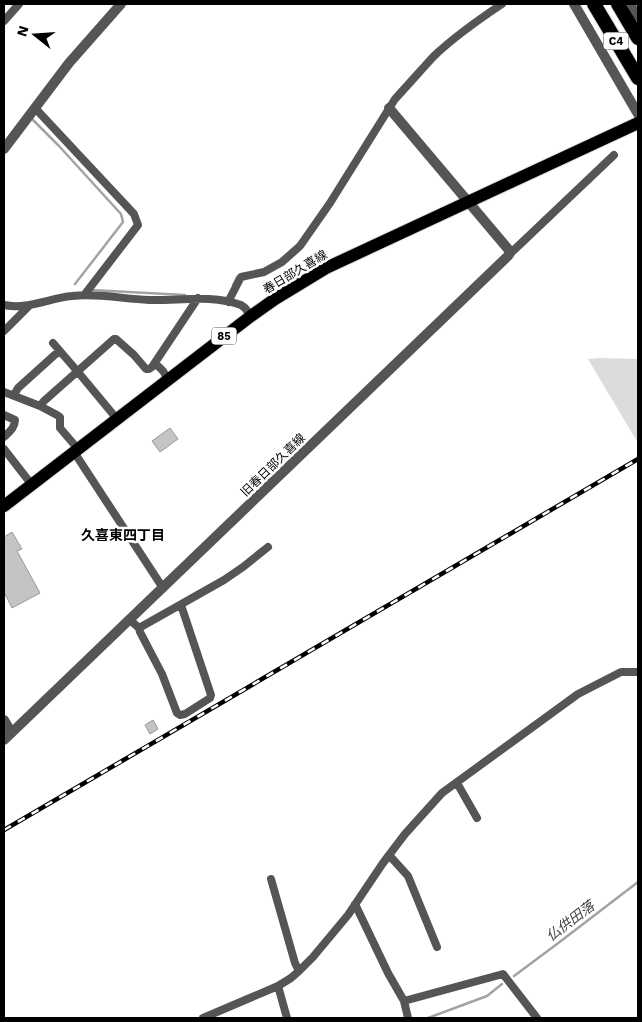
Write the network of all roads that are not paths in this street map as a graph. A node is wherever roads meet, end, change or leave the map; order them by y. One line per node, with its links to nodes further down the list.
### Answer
1 (19, 4): 9 (street)
2 (121, 4): 12 (street)
3 (502, 4): 13 (street)
4 (574, 4): 14 (street)
5 (594, 4): 11 (highway, C4)
6 (618, 4): 10 (highway, C4)
7 (630, 4): 8 (street)
8 (638, 17)
9 (4, 21)
10 (638, 38)
11 (638, 78)
12 (35, 108): 16 (street); 20 (street)
13 (389, 108): 18 (street); 22 (street)
14 (638, 114)
15 (638, 123): 18 (main road, 春日部久喜線 / 85)
16 (4, 149)
17 (614, 155): 19 (street)
18 (468, 202): 19 (street); 25 (main road, 春日部久喜線 / 85)
19 (510, 253): 43 (street, 旧春日部久喜線)
20 (85, 294): 21 (street); 24 (street)
21 (198, 298): 22 (street); 29 (street)
22 (228, 302): 25 (street)
23 (4, 305): 24 (street)
24 (30, 305): 26 (street)
25 (251, 316): 31 (main road, 春日部久喜線 / 85)
26 (4, 332)
27 (53, 343): 28 (street)
28 (60, 351): 30 (street); 33 (street)
29 (155, 362): 30 (street); 31 (street)
30 (78, 372): 34 (street); 36 (street)
31 (168, 379): 36 (main road, 春日部久喜線 / 85)
32 (4, 392): 33 (street)
33 (14, 395): 34 (street)
34 (40, 406): 39 (street)
35 (4, 414): 37 (street)
36 (117, 419): 39 (main road, 春日部久喜線 / 85)
37 (4, 437)
38 (4, 449): 40 (street)
39 (76, 450): 40 (main road, 春日部久喜線 / 85); 43 (street)
40 (32, 485): 41 (main road, 春日部久喜線 / 85)
41 (4, 506)
42 (268, 547): 44 (street)
43 (163, 588): 45 (street, 旧春日部久喜線)
44 (182, 605): 46 (street); 46 (street)
45 (130, 620): 46 (street); 49 (street, 旧春日部久喜線)
46 (140, 628)
47 (638, 672): 50 (street)
48 (4, 720): 49 (street)
49 (8, 736)
50 (457, 783): 51 (street); 52 (street)
51 (477, 818)
52 (389, 855): 54 (street); 55 (street)
53 (271, 878): 56 (street)
54 (355, 904): 56 (street); 58 (street)
55 (437, 946)
56 (299, 971): 57 (street)
57 (278, 986): 59 (street); 60 (street)
58 (404, 1001): 61 (street); 62 (street)
59 (203, 1018)
60 (287, 1018)
61 (408, 1018)
62 (537, 1018)

